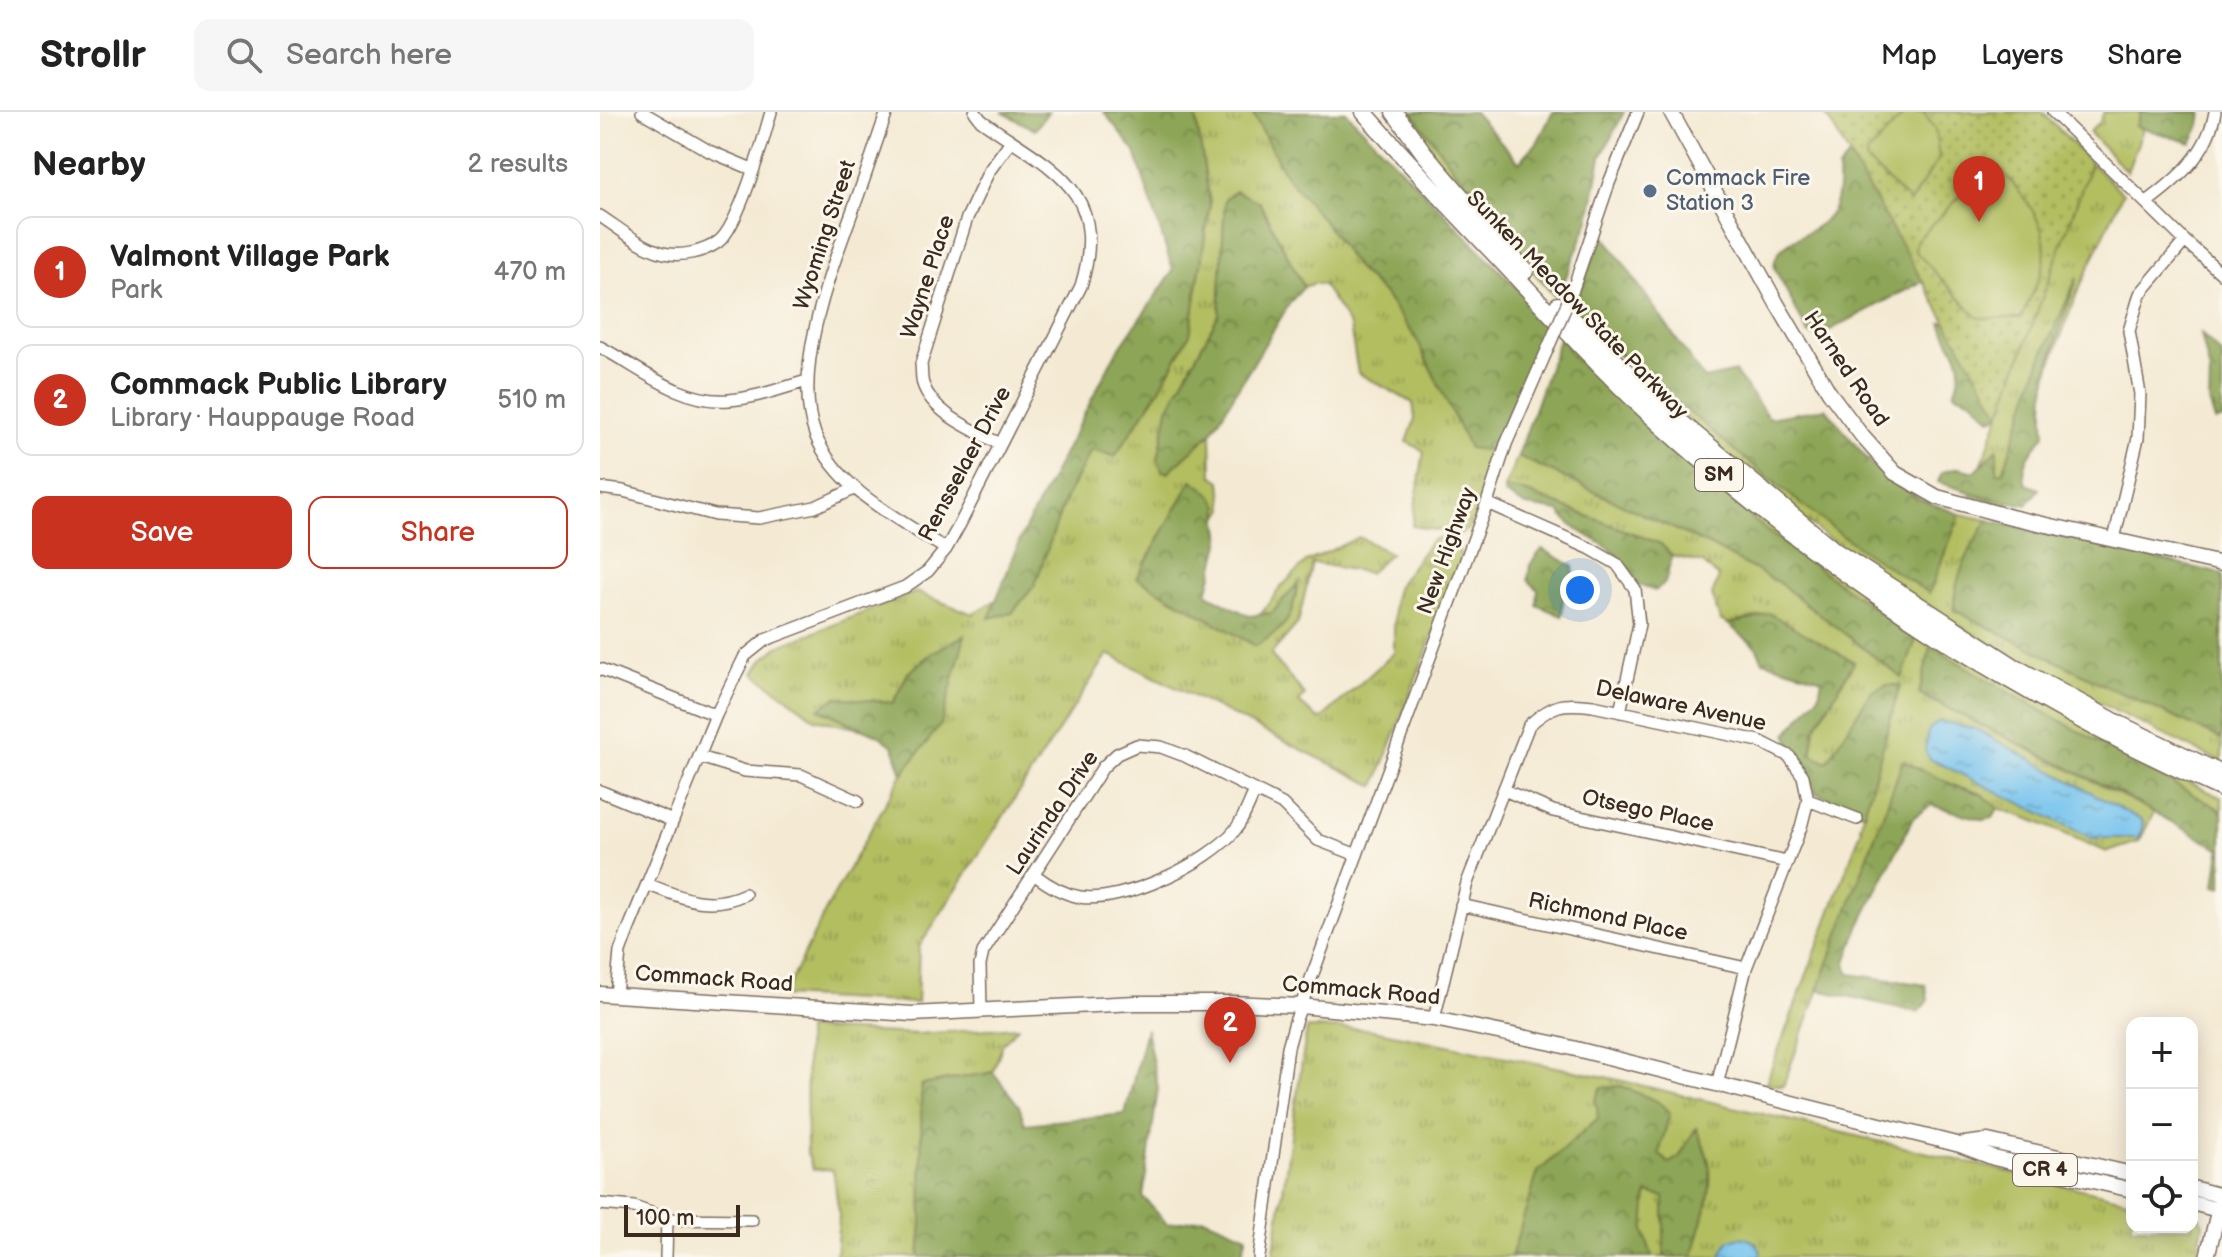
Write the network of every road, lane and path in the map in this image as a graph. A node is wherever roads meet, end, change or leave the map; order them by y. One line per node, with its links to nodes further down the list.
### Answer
1 (642, 112): 12 (street)
2 (771, 112): 12 (street)
3 (887, 112): 18 (street, Wyoming Street)
4 (975, 112): 11 (street, Rensselaer Drive)
5 (1364, 112): 30 (highway, Sunken Meadow State Parkway / SM)
6 (1394, 112): 30 (highway, Sunken Meadow State Parkway / SM)
7 (1638, 112): 22 (street, New Highway, bridge)
8 (1671, 112): 23 (main road, Harned Road)
9 (2053, 112): 13 (street)
10 (2215, 112): 13 (street)
11 (1011, 141): 19 (street, Rensselaer Drive); 19 (street, Wayne Place)
12 (752, 169): 14 (street)
13 (2147, 202): 15 (street)
14 (600, 216)
15 (2185, 241): 16 (street); 23 (street)
16 (2222, 274)
17 (600, 347): 18 (street)
18 (807, 381): 21 (street, Wyoming Street)
19 (1000, 444): 24 (street, Rensselaer Drive)
20 (600, 488): 21 (street)
21 (854, 489): 24 (street, Wyoming Street)
22 (1487, 503): 27 (street); 40 (street, New Highway)
23 (2114, 539): 25 (main road, Harned Road)
24 (946, 549): 28 (street, Rensselaer Drive)
25 (2222, 564)
26 (600, 669): 28 (street)
27 (1620, 712): 32 (street, Delaware Avenue); 36 (street, Delaware Avenue)
28 (716, 715): 29 (street, Rensselaer Drive)
29 (700, 757): 37 (street); 39 (street, Rensselaer Drive)
30 (2197, 770): 31 (highway); 35 (highway, Sunken Meadow State Parkway / SM)
31 (2222, 772)
32 (1504, 790): 41 (street, Otsego Place); 45 (street, Delaware Avenue)
33 (600, 791): 39 (street)
34 (1255, 791): 40 (street, Laurinda Drive); 42 (street); 42 (street, Laurinda Drive)
35 (2222, 792)
36 (1808, 800): 38 (street); 41 (street)
37 (858, 801)
38 (1857, 819)
39 (673, 821): 43 (street, Rensselaer Drive)
40 (1357, 855): 49 (street, New Highway)
41 (1787, 862): 46 (street)
42 (1035, 875): 50 (street, Laurinda Drive)
43 (647, 884): 44 (street); 48 (street, Rensselaer Drive)
44 (745, 894)
45 (1461, 905): 46 (street, Richmond Place); 51 (street, Delaware Avenue)
46 (1746, 968): 52 (street)
47 (600, 994): 48 (main road, Commack Road / CR 4)
48 (616, 995): 50 (main road, Commack Road / CR 4)
49 (1301, 1006): 50 (main road, Commack Road / CR 4); 51 (main road, Commack Road / CR 4); 63 (street, New Highway)
50 (981, 1011)
51 (1434, 1019): 52 (main road, Commack Road / CR 4)
52 (1717, 1085): 53 (main road, Commack Road / CR 4)
53 (1960, 1145): 54 (main road, Commack Road / CR 4); 55 (main road, Commack Road / CR 4)
54 (2126, 1173)
55 (2126, 1189)
56 (2198, 1191): 58 (main road)
57 (2198, 1203): 58 (main road)
58 (2221, 1203): 64 (main road)
59 (600, 1204): 60 (street)
60 (667, 1219): 61 (street); 62 (street)
61 (752, 1220)
62 (666, 1257)
63 (1259, 1257)
64 (2207, 1257)

